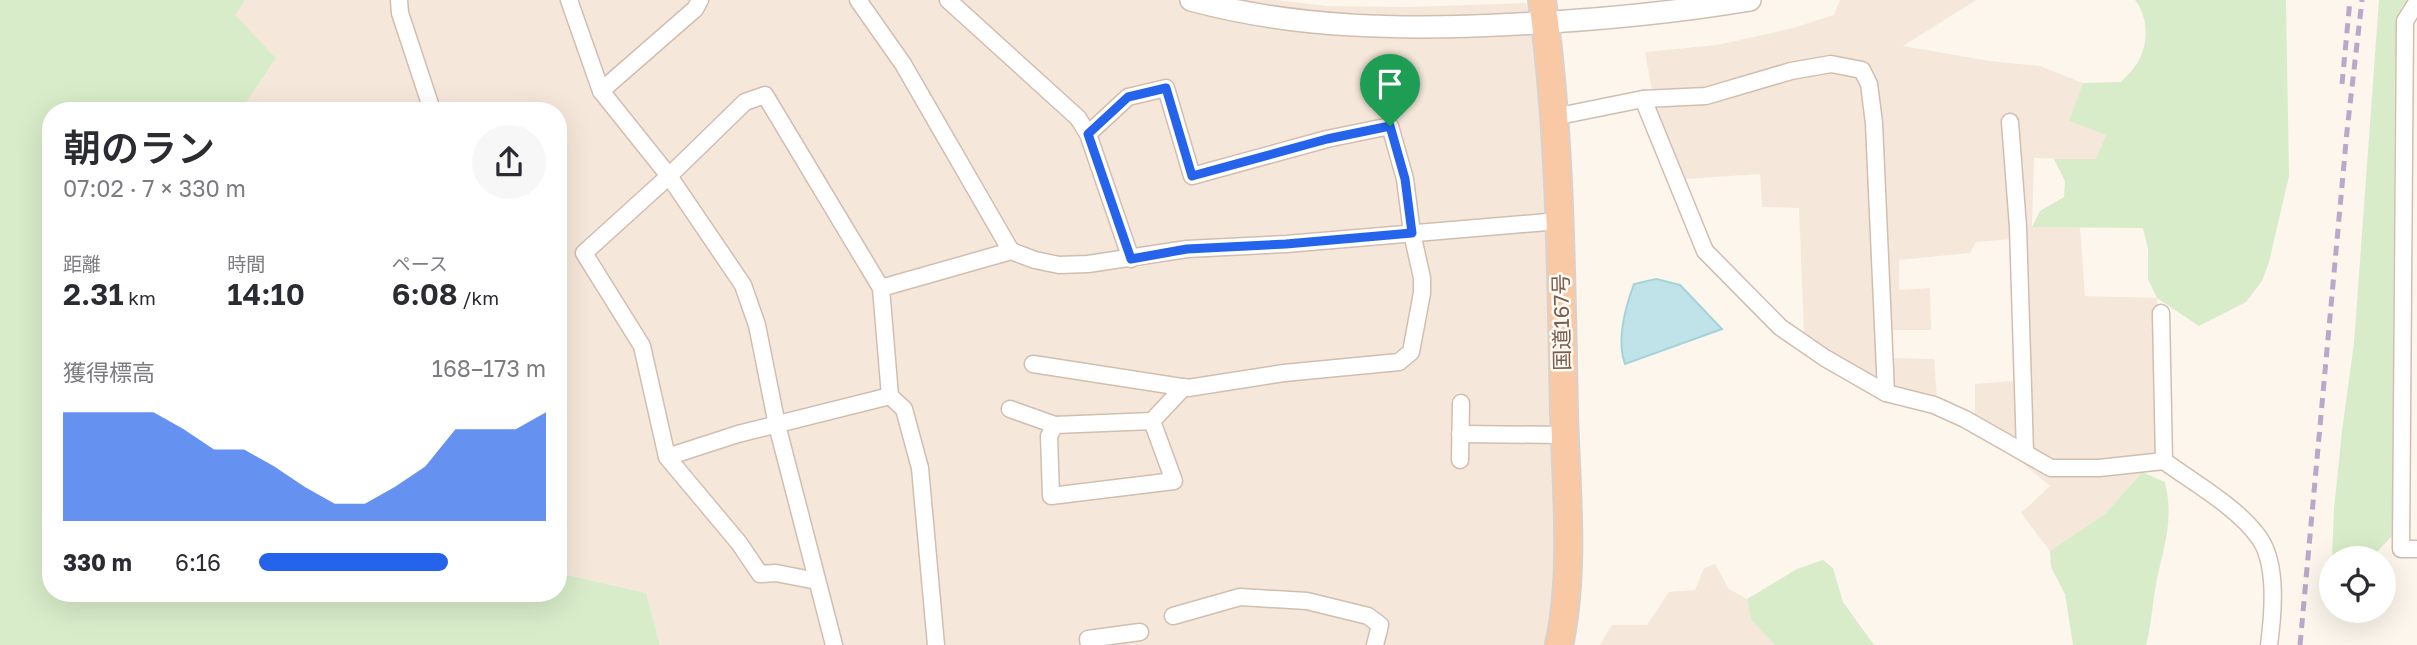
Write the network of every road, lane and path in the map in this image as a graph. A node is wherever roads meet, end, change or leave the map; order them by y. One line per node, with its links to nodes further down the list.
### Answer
1 (399, 0): 12 (street)
2 (569, 0): 10 (street)
3 (700, 0): 10 (street)
4 (858, 0): 20 (street)
5 (948, 0): 15 (street)
6 (1191, 0): 9 (street)
7 (1750, 0): 9 (street)
8 (2417, 2): 17 (street)
9 (1544, 11): 13 (highway, 国道167号)
10 (601, 91): 16 (street)
11 (1643, 99): 13 (street); 27 (street); 27 (street)
12 (429, 102)
13 (1554, 117): 18 (highway, 国道167号)
14 (2010, 122): 36 (street)
15 (1088, 134): 19 (street); 21 (street)
16 (669, 176): 22 (street); 32 (street); 37 (street)
17 (2410, 177): 24 (street)
18 (1559, 221): 19 (street); 35 (highway, 国道167号)
19 (1412, 233): 21 (street); 26 (street)
20 (1011, 251): 21 (street); 22 (street)
21 (1131, 259)
22 (881, 288): 28 (street)
23 (2161, 313): 39 (street)
24 (2409, 337): 40 (street)
25 (1033, 364): 26 (street)
26 (1184, 387): 31 (street)
27 (1886, 393): 36 (street)
28 (890, 396): 32 (street); 45 (street)
29 (1461, 403): 34 (street)
30 (1010, 409): 33 (street)
31 (1152, 421): 33 (street); 33 (street)
32 (777, 425): 37 (street); 41 (street)
33 (1055, 425)
34 (1460, 435): 35 (street); 38 (street)
35 (1564, 435): 48 (highway, 国道167号)
36 (2025, 452): 39 (street)
37 (667, 457): 41 (street)
38 (1460, 460)
39 (2164, 461): 49 (street)
40 (2417, 549)
41 (817, 581): 44 (street)
42 (1173, 616): 47 (street)
43 (1140, 632): 46 (street)
44 (834, 645)
45 (936, 645)
46 (1089, 645)
47 (1376, 645)
48 (1559, 645)
49 (2269, 645)

